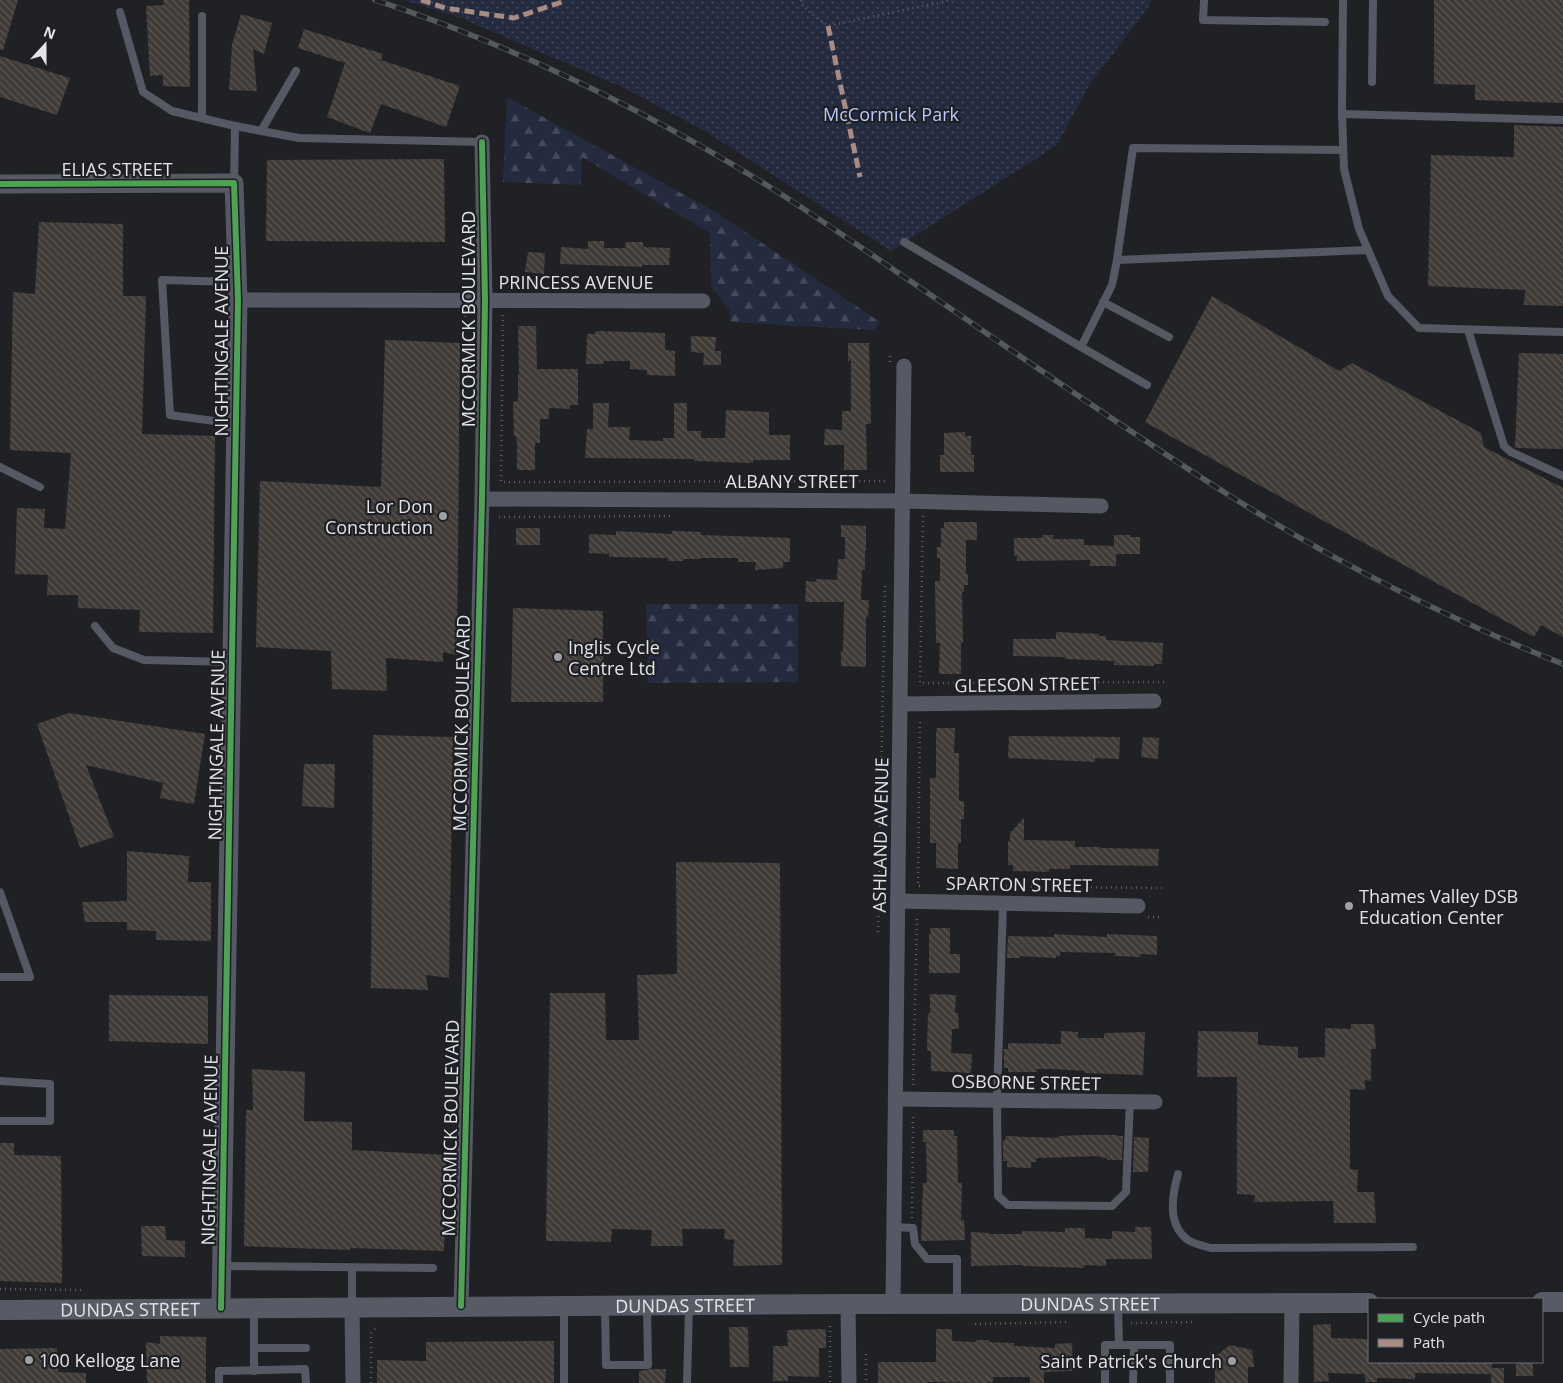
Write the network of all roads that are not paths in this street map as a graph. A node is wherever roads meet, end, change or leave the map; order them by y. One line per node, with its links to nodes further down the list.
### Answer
1 (1204, 0): 6 (lane)
2 (1343, 0): 9 (lane)
3 (1373, 0): 8 (lane)
4 (120, 12): 10 (lane)
5 (202, 16): 10 (lane)
6 (1324, 22)
7 (296, 71): 13 (lane)
8 (1372, 82)
9 (1342, 114): 11 (lane); 15 (lane)
10 (202, 118): 12 (lane)
11 (1563, 120)
12 (235, 126): 13 (lane); 16 (lane)
13 (261, 131): 14 (lane)
14 (482, 142): 22 (street, MCCORMICK BOULEVARD)
15 (1342, 150): 19 (lane); 20 (lane)
16 (234, 183): 17 (street, ELIAS STREET); 21 (street, NIGHTINGALE AVENUE)
17 (0, 184)
18 (904, 242): 28 (lane)
19 (1368, 250): 20 (lane); 25 (lane)
20 (1117, 260): 24 (lane)
21 (238, 291): 22 (street, PRINCESS AVENUE); 31 (street, NIGHTINGALE AVENUE); 31 (lane)
22 (485, 300): 23 (street, PRINCESS AVENUE); 35 (street, MCCORMICK BOULEVARD)
23 (703, 301)
24 (1104, 302): 27 (lane); 28 (lane)
25 (1468, 330): 26 (lane); 33 (lane)
26 (1563, 332)
27 (1170, 337)
28 (1081, 347): 30 (lane)
29 (897, 364): 36 (street, ASHLAND AVENUE)
30 (1147, 385)
31 (236, 424): 39 (street, NIGHTINGALE AVENUE)
32 (0, 467): 34 (lane)
33 (1563, 476)
34 (40, 487)
35 (482, 499): 36 (street, ALBANY STREET); 70 (street, MCCORMICK BOULEVARD)
36 (903, 501): 37 (street, ALBANY STREET); 41 (street, ASHLAND AVENUE)
37 (1101, 506)
38 (95, 626): 39 (lane)
39 (232, 662): 56 (street, NIGHTINGALE AVENUE)
40 (1154, 701): 41 (street, GLEESON STREET)
41 (901, 704): 43 (street, ASHLAND AVENUE)
42 (0, 892): 46 (lane)
43 (898, 901): 44 (street, SPARTON STREET); 48 (street, ASHLAND AVENUE)
44 (1003, 903): 45 (street, SPARTON STREET); 49 (lane)
45 (1138, 906)
46 (0, 977)
47 (0, 1082): 52 (lane)
48 (896, 1099): 49 (street, OSBORNE STREET); 54 (street, ASHLAND AVENUE)
49 (997, 1100): 50 (street, OSBORNE STREET); 50 (lane)
50 (1130, 1102): 51 (street, OSBORNE STREET)
51 (1155, 1102)
52 (0, 1121)
53 (1178, 1174): 55 (lane)
54 (894, 1227): 64 (street, ASHLAND AVENUE); 65 (lane)
55 (1413, 1248)
56 (222, 1266): 57 (lane); 72 (street, NIGHTINGALE AVENUE)
57 (352, 1268): 58 (lane); 74 (lane)
58 (433, 1268)
59 (1543, 1302): 60 (main road)
60 (1563, 1302)
61 (1292, 1303): 62 (main road, DUNDAS STREET); 66 (main road, DUNDAS STREET); 90 (street)
62 (1368, 1303)
63 (848, 1304): 64 (main road, DUNDAS STREET); 69 (main road, DUNDAS STREET); 86 (street)
64 (893, 1304): 65 (main road, DUNDAS STREET)
65 (957, 1304): 66 (main road, DUNDAS STREET)
66 (1118, 1304): 76 (lane)
67 (605, 1305): 68 (main road, DUNDAS STREET); 68 (lane); 71 (main road, DUNDAS STREET)
68 (647, 1305): 69 (main road, DUNDAS STREET)
69 (689, 1305): 85 (lane)
70 (461, 1306): 71 (main road, DUNDAS STREET); 74 (main road, DUNDAS STREET)
71 (564, 1306): 84 (lane)
72 (221, 1308): 73 (main road, DUNDAS STREET); 75 (main road, DUNDAS STREET)
73 (254, 1308): 74 (main road, DUNDAS STREET); 78 (lane)
74 (352, 1308): 83 (street)
75 (0, 1310)
76 (1119, 1345): 77 (lane); 87 (lane)
77 (1134, 1345): 88 (lane); 89 (lane)
78 (254, 1348): 79 (lane); 80 (lane)
79 (306, 1348)
80 (254, 1371): 81 (lane); 82 (lane)
81 (219, 1383)
82 (306, 1383)
83 (353, 1383)
84 (564, 1383)
85 (687, 1383)
86 (849, 1383)
87 (1105, 1383)
88 (1134, 1383)
89 (1170, 1383)
90 (1291, 1383)

